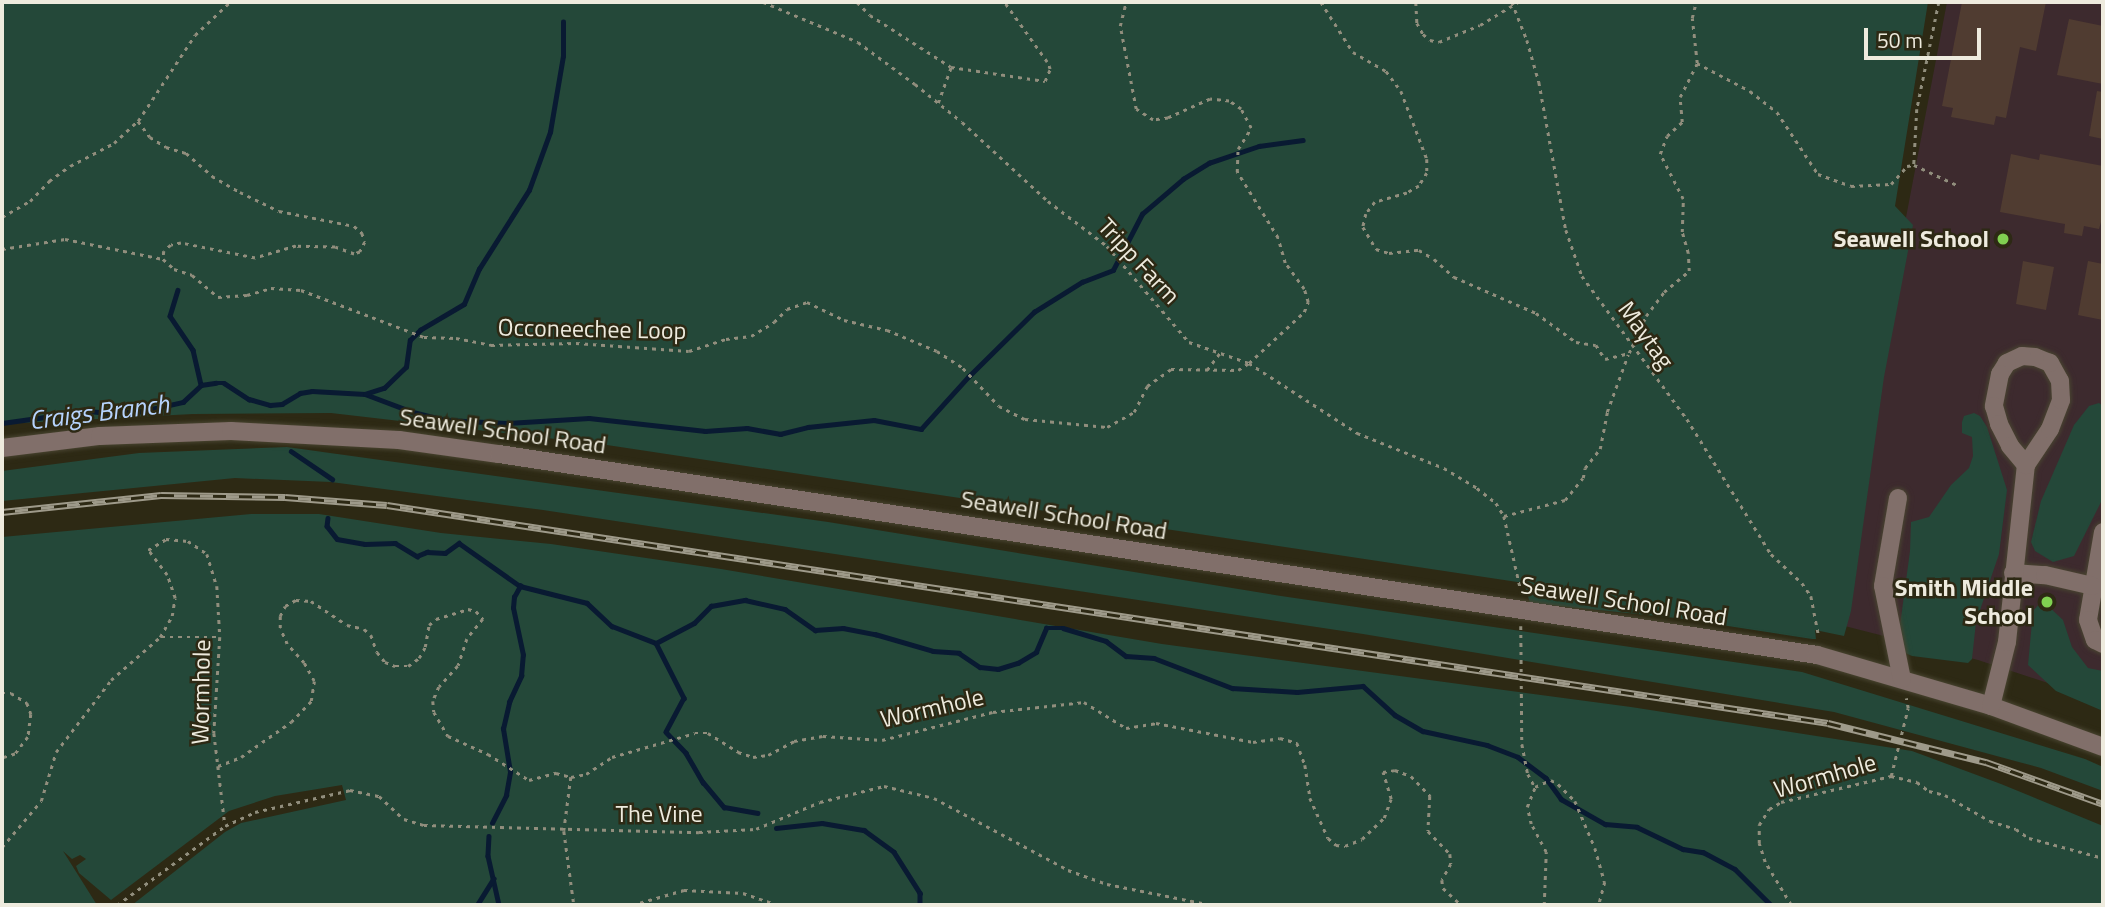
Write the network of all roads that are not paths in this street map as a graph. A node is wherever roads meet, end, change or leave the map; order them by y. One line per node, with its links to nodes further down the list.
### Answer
1 (2, 448): 8 (street, Seawell School Road)
2 (2026, 465): 2 (street); 5 (street)
3 (1898, 498): 8 (street)
4 (2103, 532): 6 (street)
5 (2013, 573): 6 (street); 9 (street)
6 (2093, 586): 7 (street)
7 (2103, 644)
8 (1902, 679): 9 (street, Seawell School Road)
9 (1990, 706): 10 (street, Seawell School Road)
10 (2103, 747)

